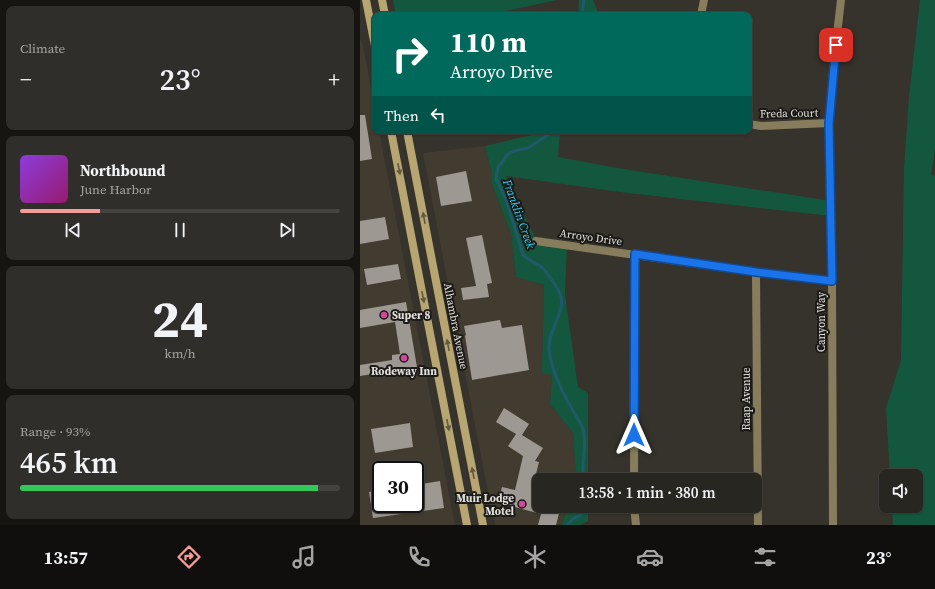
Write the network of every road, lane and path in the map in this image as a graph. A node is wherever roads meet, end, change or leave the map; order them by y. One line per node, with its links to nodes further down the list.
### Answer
1 (366, 0): 7 (main road)
2 (382, 0): 5 (main road)
3 (704, 0): 6 (street)
4 (841, 0): 8 (street, Canyon Way)
5 (384, 12)
6 (702, 12)
7 (372, 31)
8 (829, 123): 9 (street, Freda Court); 15 (street, Canyon Way)
9 (752, 124)
10 (392, 134): 18 (main road, one-way to 18)
11 (408, 134): 19 (main road, Alhambra Avenue, one-way to 11)
12 (536, 240): 13 (street, Arroyo Drive)
13 (635, 254): 14 (street, Arroyo Drive); 16 (street)
14 (756, 272): 15 (street, Arroyo Drive); 21 (street, Raap Avenue)
15 (832, 281): 22 (street, Canyon Way)
16 (634, 473)
17 (635, 513): 20 (street)
18 (467, 525)
19 (483, 525)
20 (636, 525)
21 (758, 525)
22 (833, 525)

